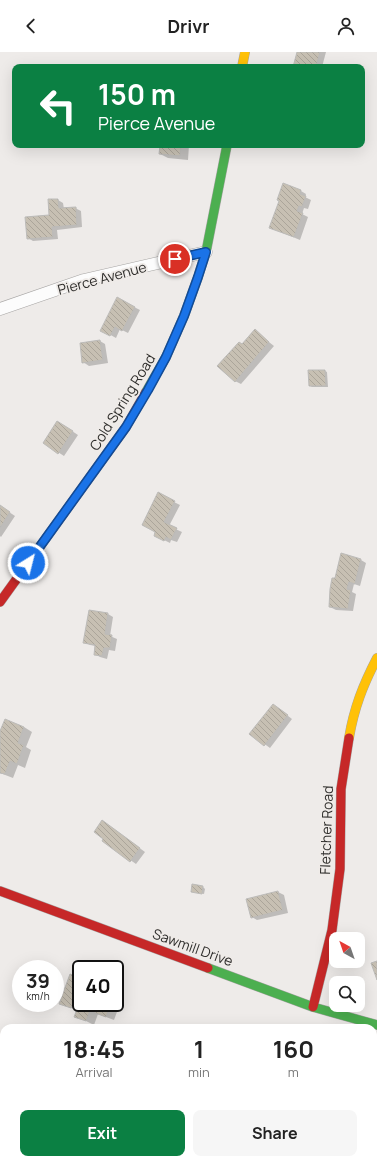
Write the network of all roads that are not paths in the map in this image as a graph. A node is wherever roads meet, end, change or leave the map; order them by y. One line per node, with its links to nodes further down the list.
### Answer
1 (245, 52): 2 (street)
2 (243, 64)
3 (226, 148): 4 (street, Cold Spring Road)
4 (206, 252): 5 (street, Pierce Avenue); 6 (street, Cold Spring Road)
5 (0, 309)
6 (0, 602)
7 (377, 658): 9 (street, Fletcher Road)
8 (0, 891): 9 (street, Sawmill Drive)
9 (313, 1007): 10 (street, Sawmill Drive)
10 (369, 1024)

